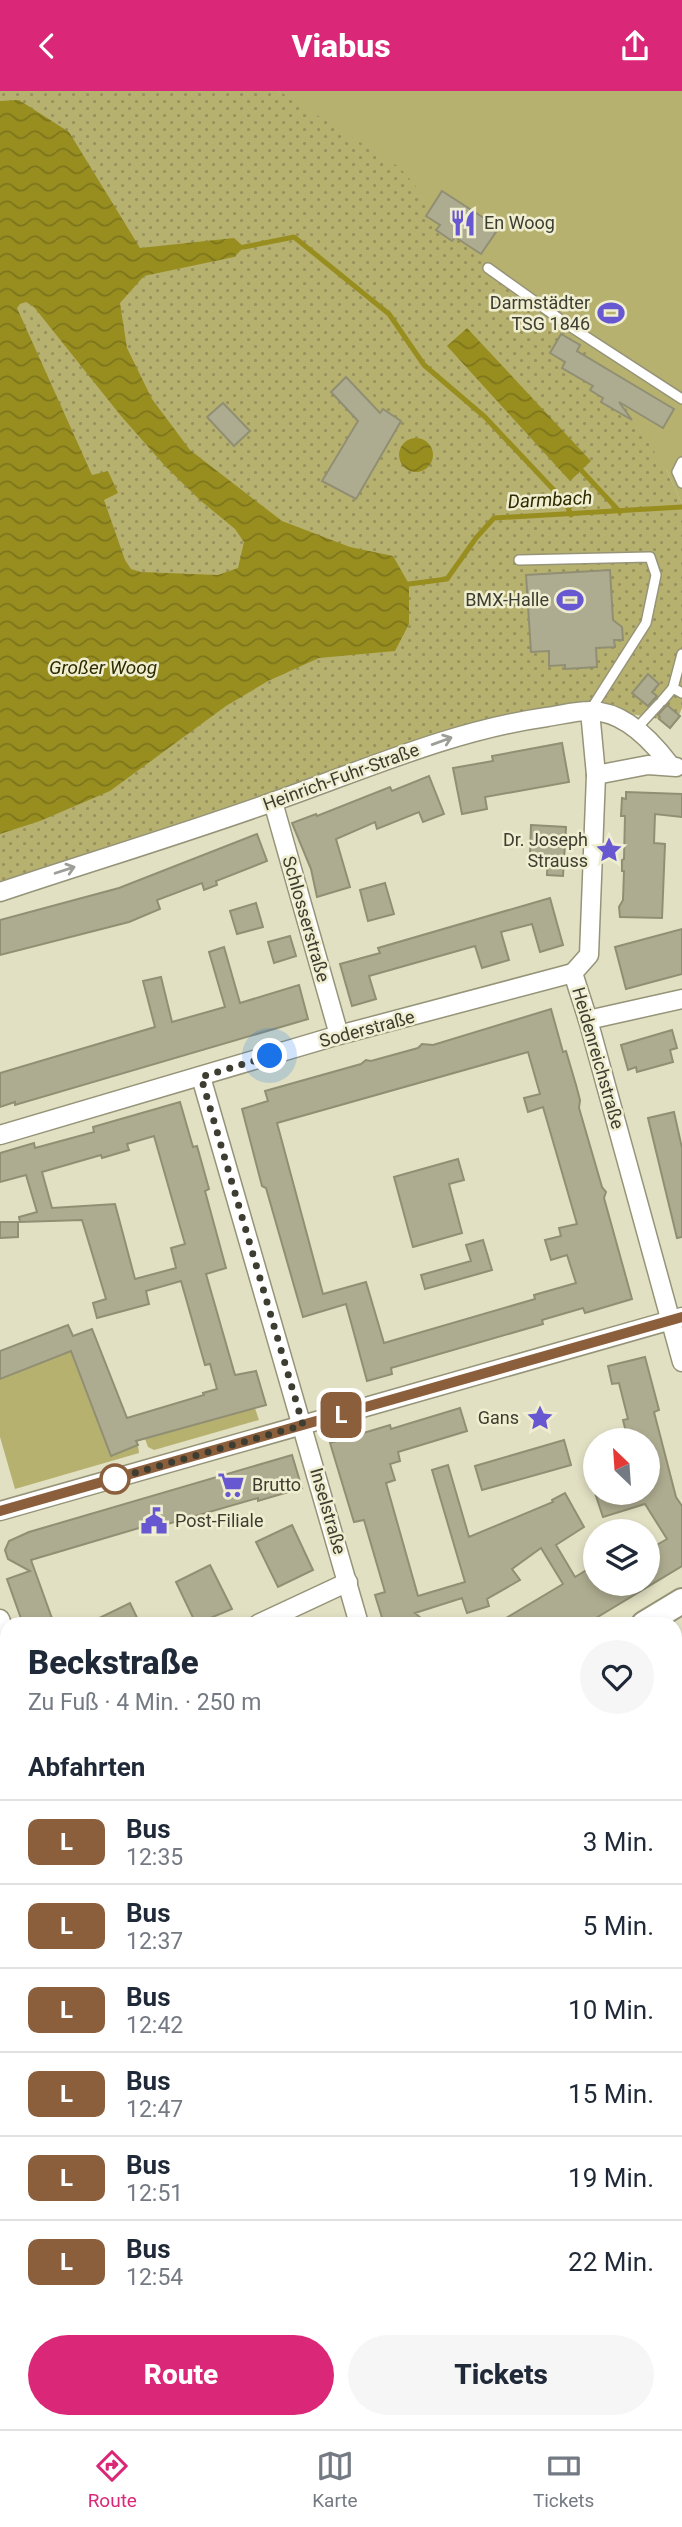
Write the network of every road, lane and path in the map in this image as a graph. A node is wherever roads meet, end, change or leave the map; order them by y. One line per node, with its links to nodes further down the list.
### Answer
1 (488, 268): 2 (lane)
2 (682, 399)
3 (682, 462): 4 (lane)
4 (682, 484)
5 (519, 560): 8 (lane)
6 (682, 654): 7 (lane)
7 (677, 690): 9 (lane)
8 (590, 711): 9 (street, Heinrich-Fuhr-Straße); 11 (street, Heidenreichstraße); 12 (street, Heinrich-Fuhr-Straße, one-way to 8)
9 (636, 729): 10 (street, Heinrich-Fuhr-Straße)
10 (676, 767): 11 (street, Heinrich-Fuhr-Straße)
11 (596, 775): 14 (street, Heidenreichstraße)
12 (273, 802): 13 (street, Heinrich-Fuhr-Straße, one-way to 12); 17 (street, Schlosserstraße)
13 (0, 892)
14 (573, 973): 16 (street, Heidenreichstraße); 17 (street, Soderstraße)
15 (682, 999): 16 (street)
16 (588, 1020): 20 (street, Heidenreichstraße)
17 (339, 1035): 18 (street, Soderstraße)
18 (201, 1077): 19 (street, Soderstraße); 22 (street, Inselstraße)
19 (0, 1135)
20 (676, 1318): 21 (street, Heidenreichstraße); 22 (street)
21 (682, 1362)
22 (303, 1425): 23 (street); 24 (street, Inselstraße)
23 (0, 1511)
24 (348, 1582): 26 (street); 27 (street, Inselstraße)
25 (682, 1601): 28 (main road)
26 (273, 1617)
27 (357, 1617)
28 (656, 1617)

